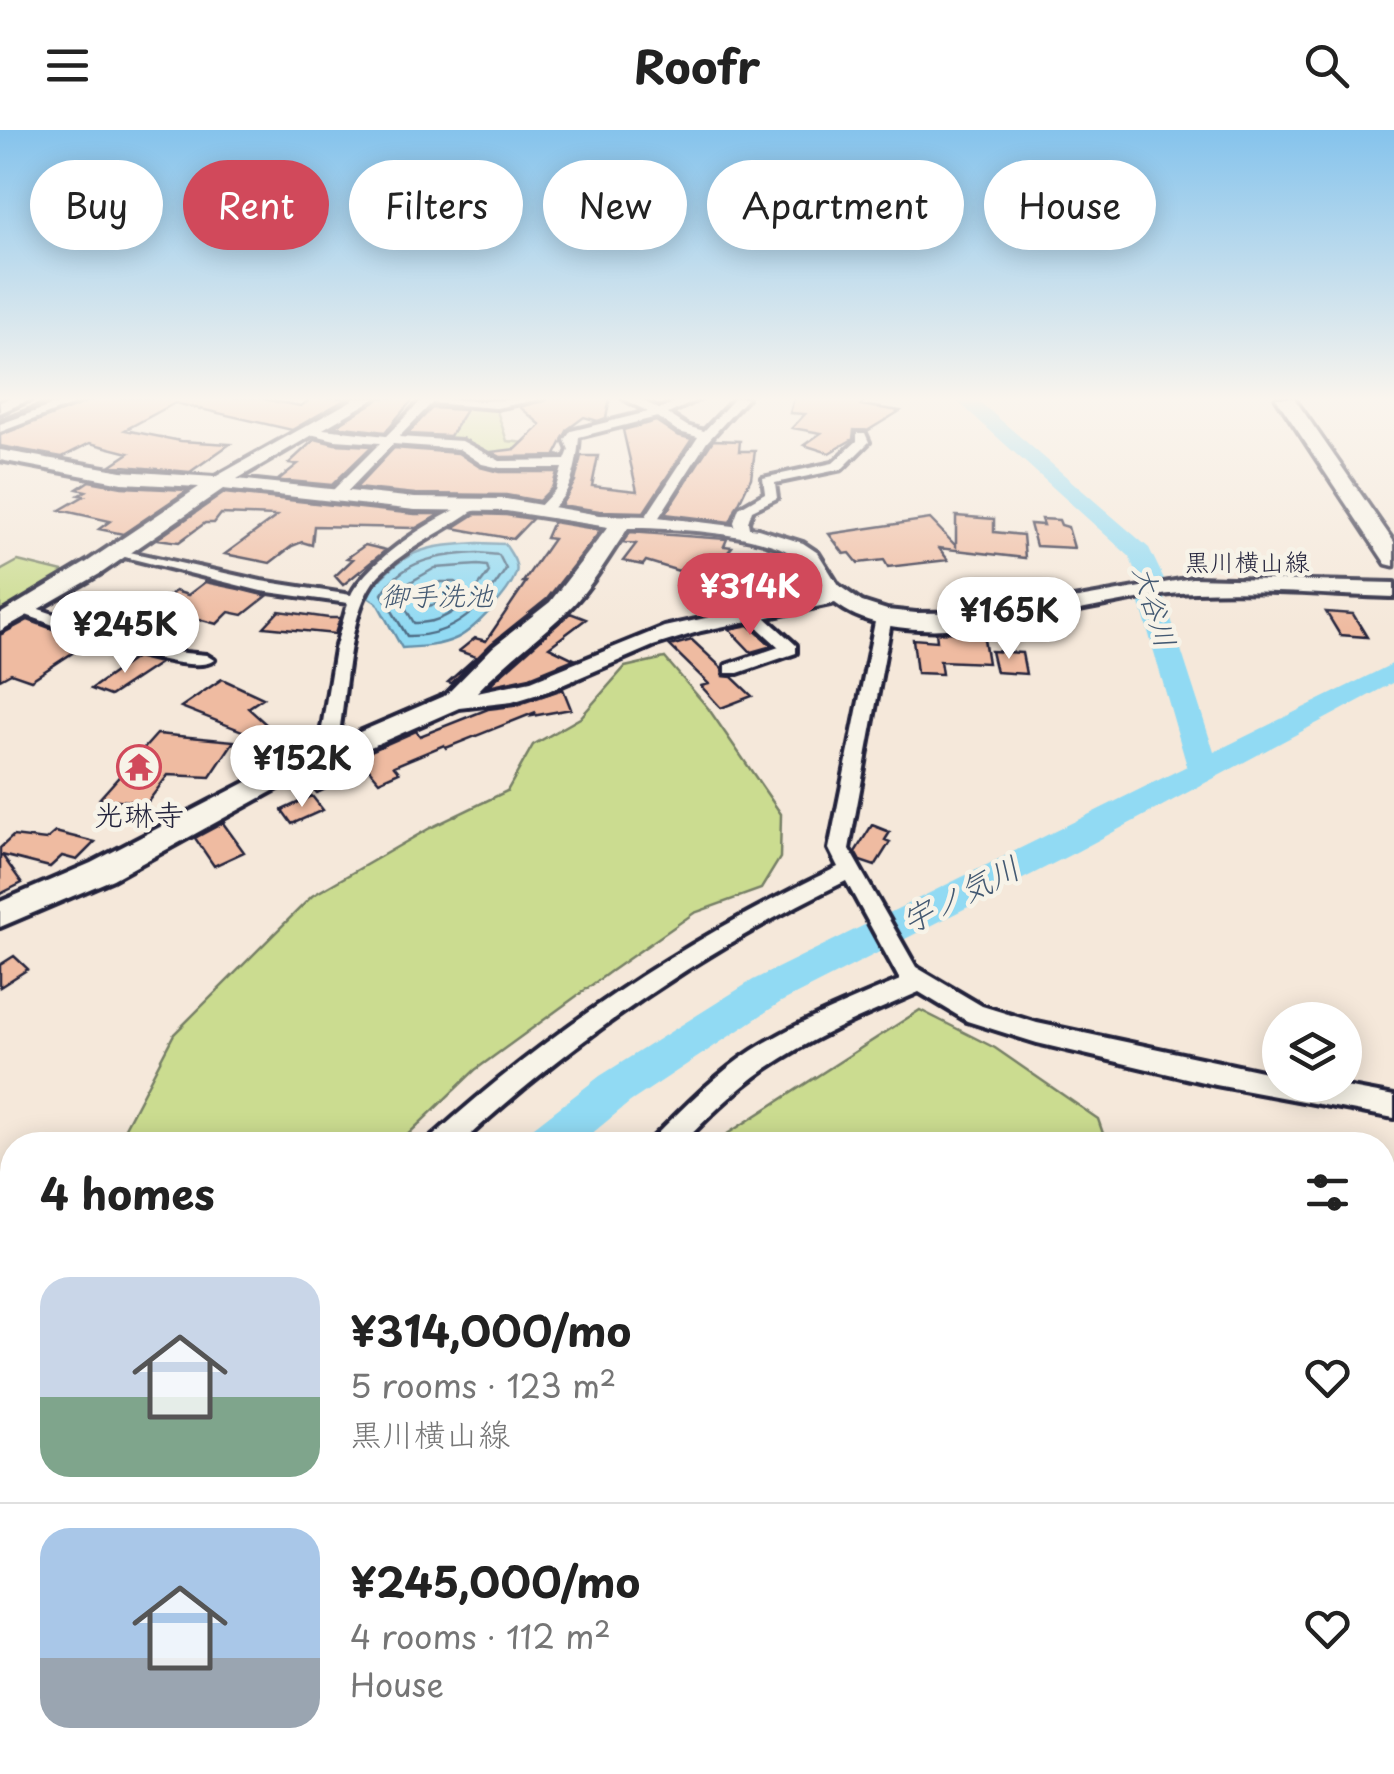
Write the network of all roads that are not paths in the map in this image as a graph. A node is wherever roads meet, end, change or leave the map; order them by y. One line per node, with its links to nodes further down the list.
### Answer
1 (109, 475): 8 (street, 黒川横山線)
2 (234, 475): 8 (street)
3 (355, 475): 9 (street)
4 (567, 475): 11 (street)
5 (681, 475): 12 (street)
6 (797, 475): 14 (street)
7 (1337, 475): 16 (main road)
8 (220, 483): 9 (street, 黒川横山線); 15 (street)
9 (336, 495): 10 (street, 黒川横山線)
10 (480, 504): 11 (street, 黒川横山線); 19 (street)
11 (543, 510): 13 (street, 黒川横山線)
12 (650, 522): 13 (street, 黒川横山線); 14 (street, 黒川横山線)
13 (620, 524): 26 (street)
14 (744, 533): 18 (street, 黒川横山線)
15 (116, 552): 19 (street); 20 (street)
16 (1394, 559)
17 (1394, 590): 22 (street, 黒川横山線)
18 (837, 596): 21 (street); 22 (street, 黒川横山線)
19 (358, 600): 27 (street)
20 (24, 609): 23 (street); 24 (street)
21 (750, 612): 25 (street); 26 (street)
22 (884, 617): 28 (street)
23 (0, 624)
24 (206, 660)
25 (732, 668)
26 (455, 700): 27 (street)
27 (350, 746): 29 (street)
28 (853, 877): 30 (street); 32 (street)
29 (0, 915)
30 (913, 977): 31 (street); 33 (street)
31 (1394, 1108)
32 (455, 1132)
33 (676, 1132)

